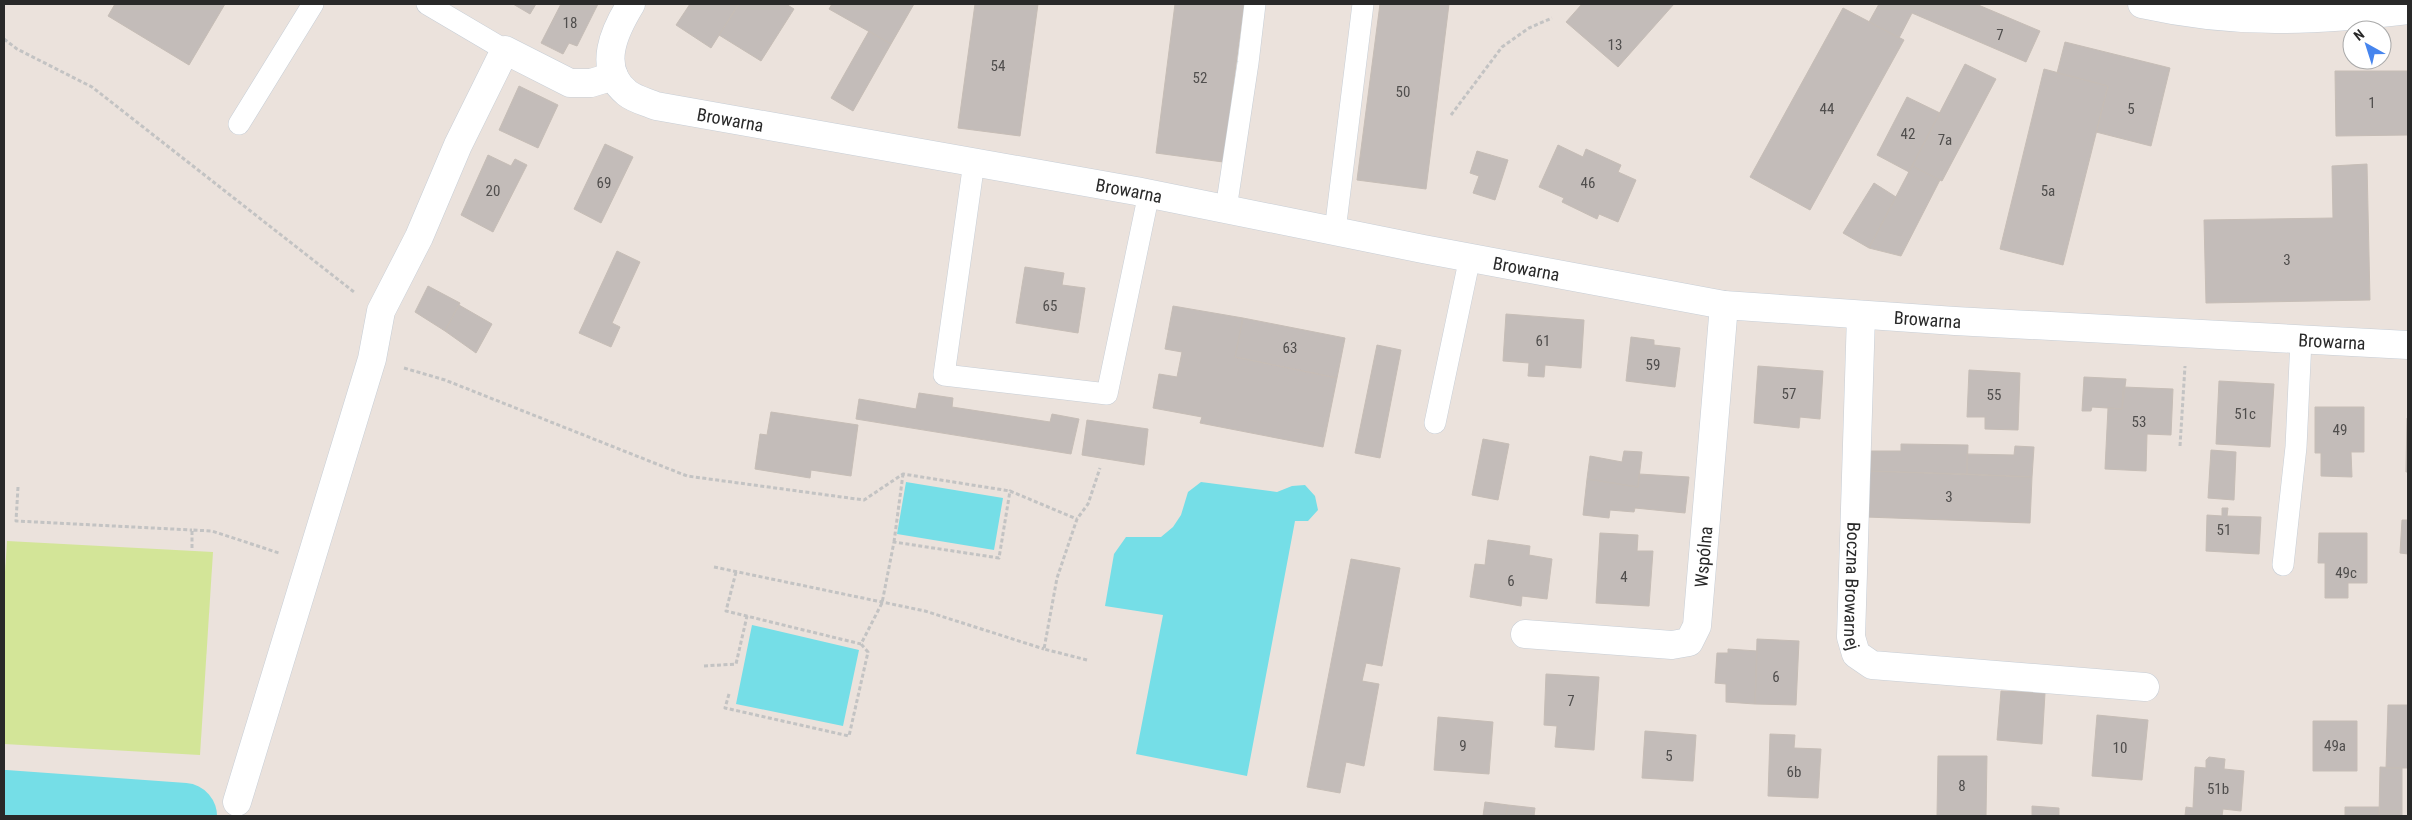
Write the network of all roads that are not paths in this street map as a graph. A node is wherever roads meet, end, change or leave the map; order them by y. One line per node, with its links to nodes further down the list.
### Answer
1 (313, 4): 11 (lane)
2 (428, 4): 9 (lane)
3 (631, 4): 10 (street)
4 (1254, 4): 14 (lane)
5 (1363, 4): 15 (lane)
6 (2142, 4): 7 (street)
7 (2174, 7): 8 (street)
8 (2408, 10)
9 (505, 50): 10 (street); 25 (street)
10 (614, 76): 12 (street, Browarna)
11 (239, 124)
12 (974, 162): 13 (street, Browarna); 13 (lane)
13 (1149, 193): 14 (street, Browarna)
14 (1226, 209): 15 (street, Browarna)
15 (1335, 231): 16 (street, Browarna)
16 (1470, 258): 17 (street, Browarna); 21 (lane)
17 (1724, 305): 18 (street, Browarna); 23 (street, Wspólna)
18 (1860, 315): 19 (street, Browarna); 24 (street, Boczna Browarnej)
19 (2301, 340): 20 (street, Browarna); 22 (lane)
20 (2408, 345)
21 (1435, 423)
22 (2283, 564)
23 (1525, 634)
24 (2144, 687)
25 (237, 802)

